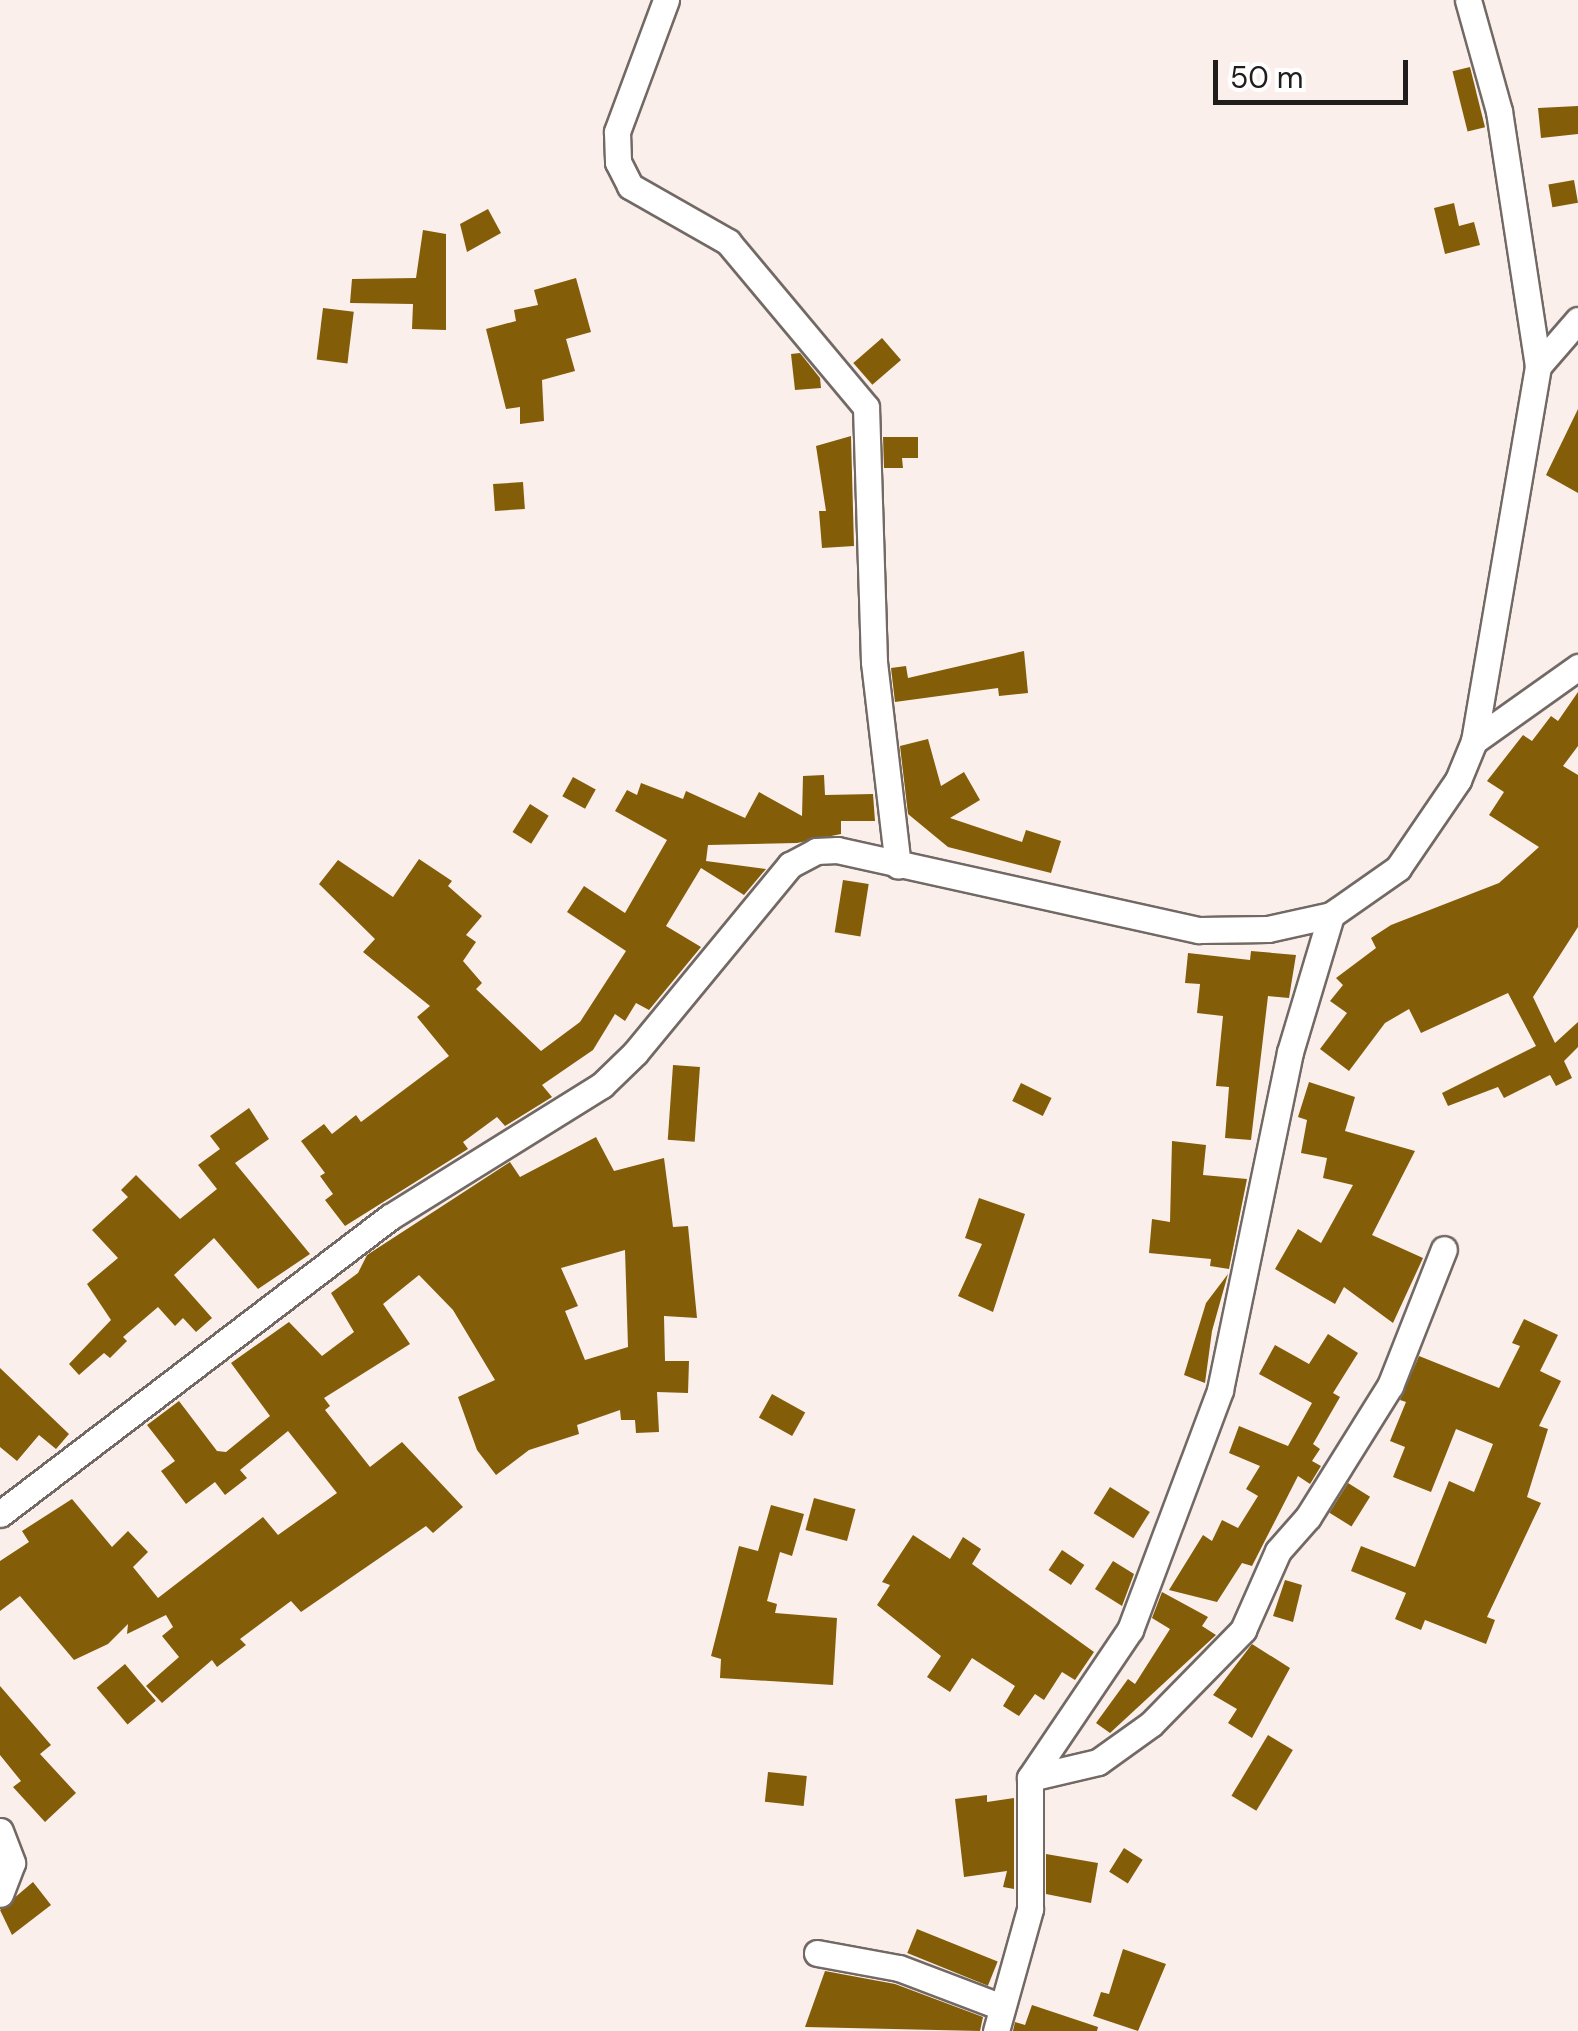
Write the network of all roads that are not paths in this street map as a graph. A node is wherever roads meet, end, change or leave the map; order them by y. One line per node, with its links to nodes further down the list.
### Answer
1 (666, 0): 7 (street)
2 (1468, 0): 4 (street)
3 (1578, 320): 4 (street)
4 (1538, 366): 6 (street)
5 (1578, 667): 6 (street)
6 (1474, 742): 8 (street)
7 (898, 866): 8 (street); 10 (street)
8 (1330, 916): 11 (street)
9 (1444, 1249): 11 (street)
10 (0, 1514)
11 (1030, 1778): 15 (street)
12 (0, 1831): 13 (street)
13 (0, 1894)
14 (817, 1952): 15 (street)
15 (998, 2019)

